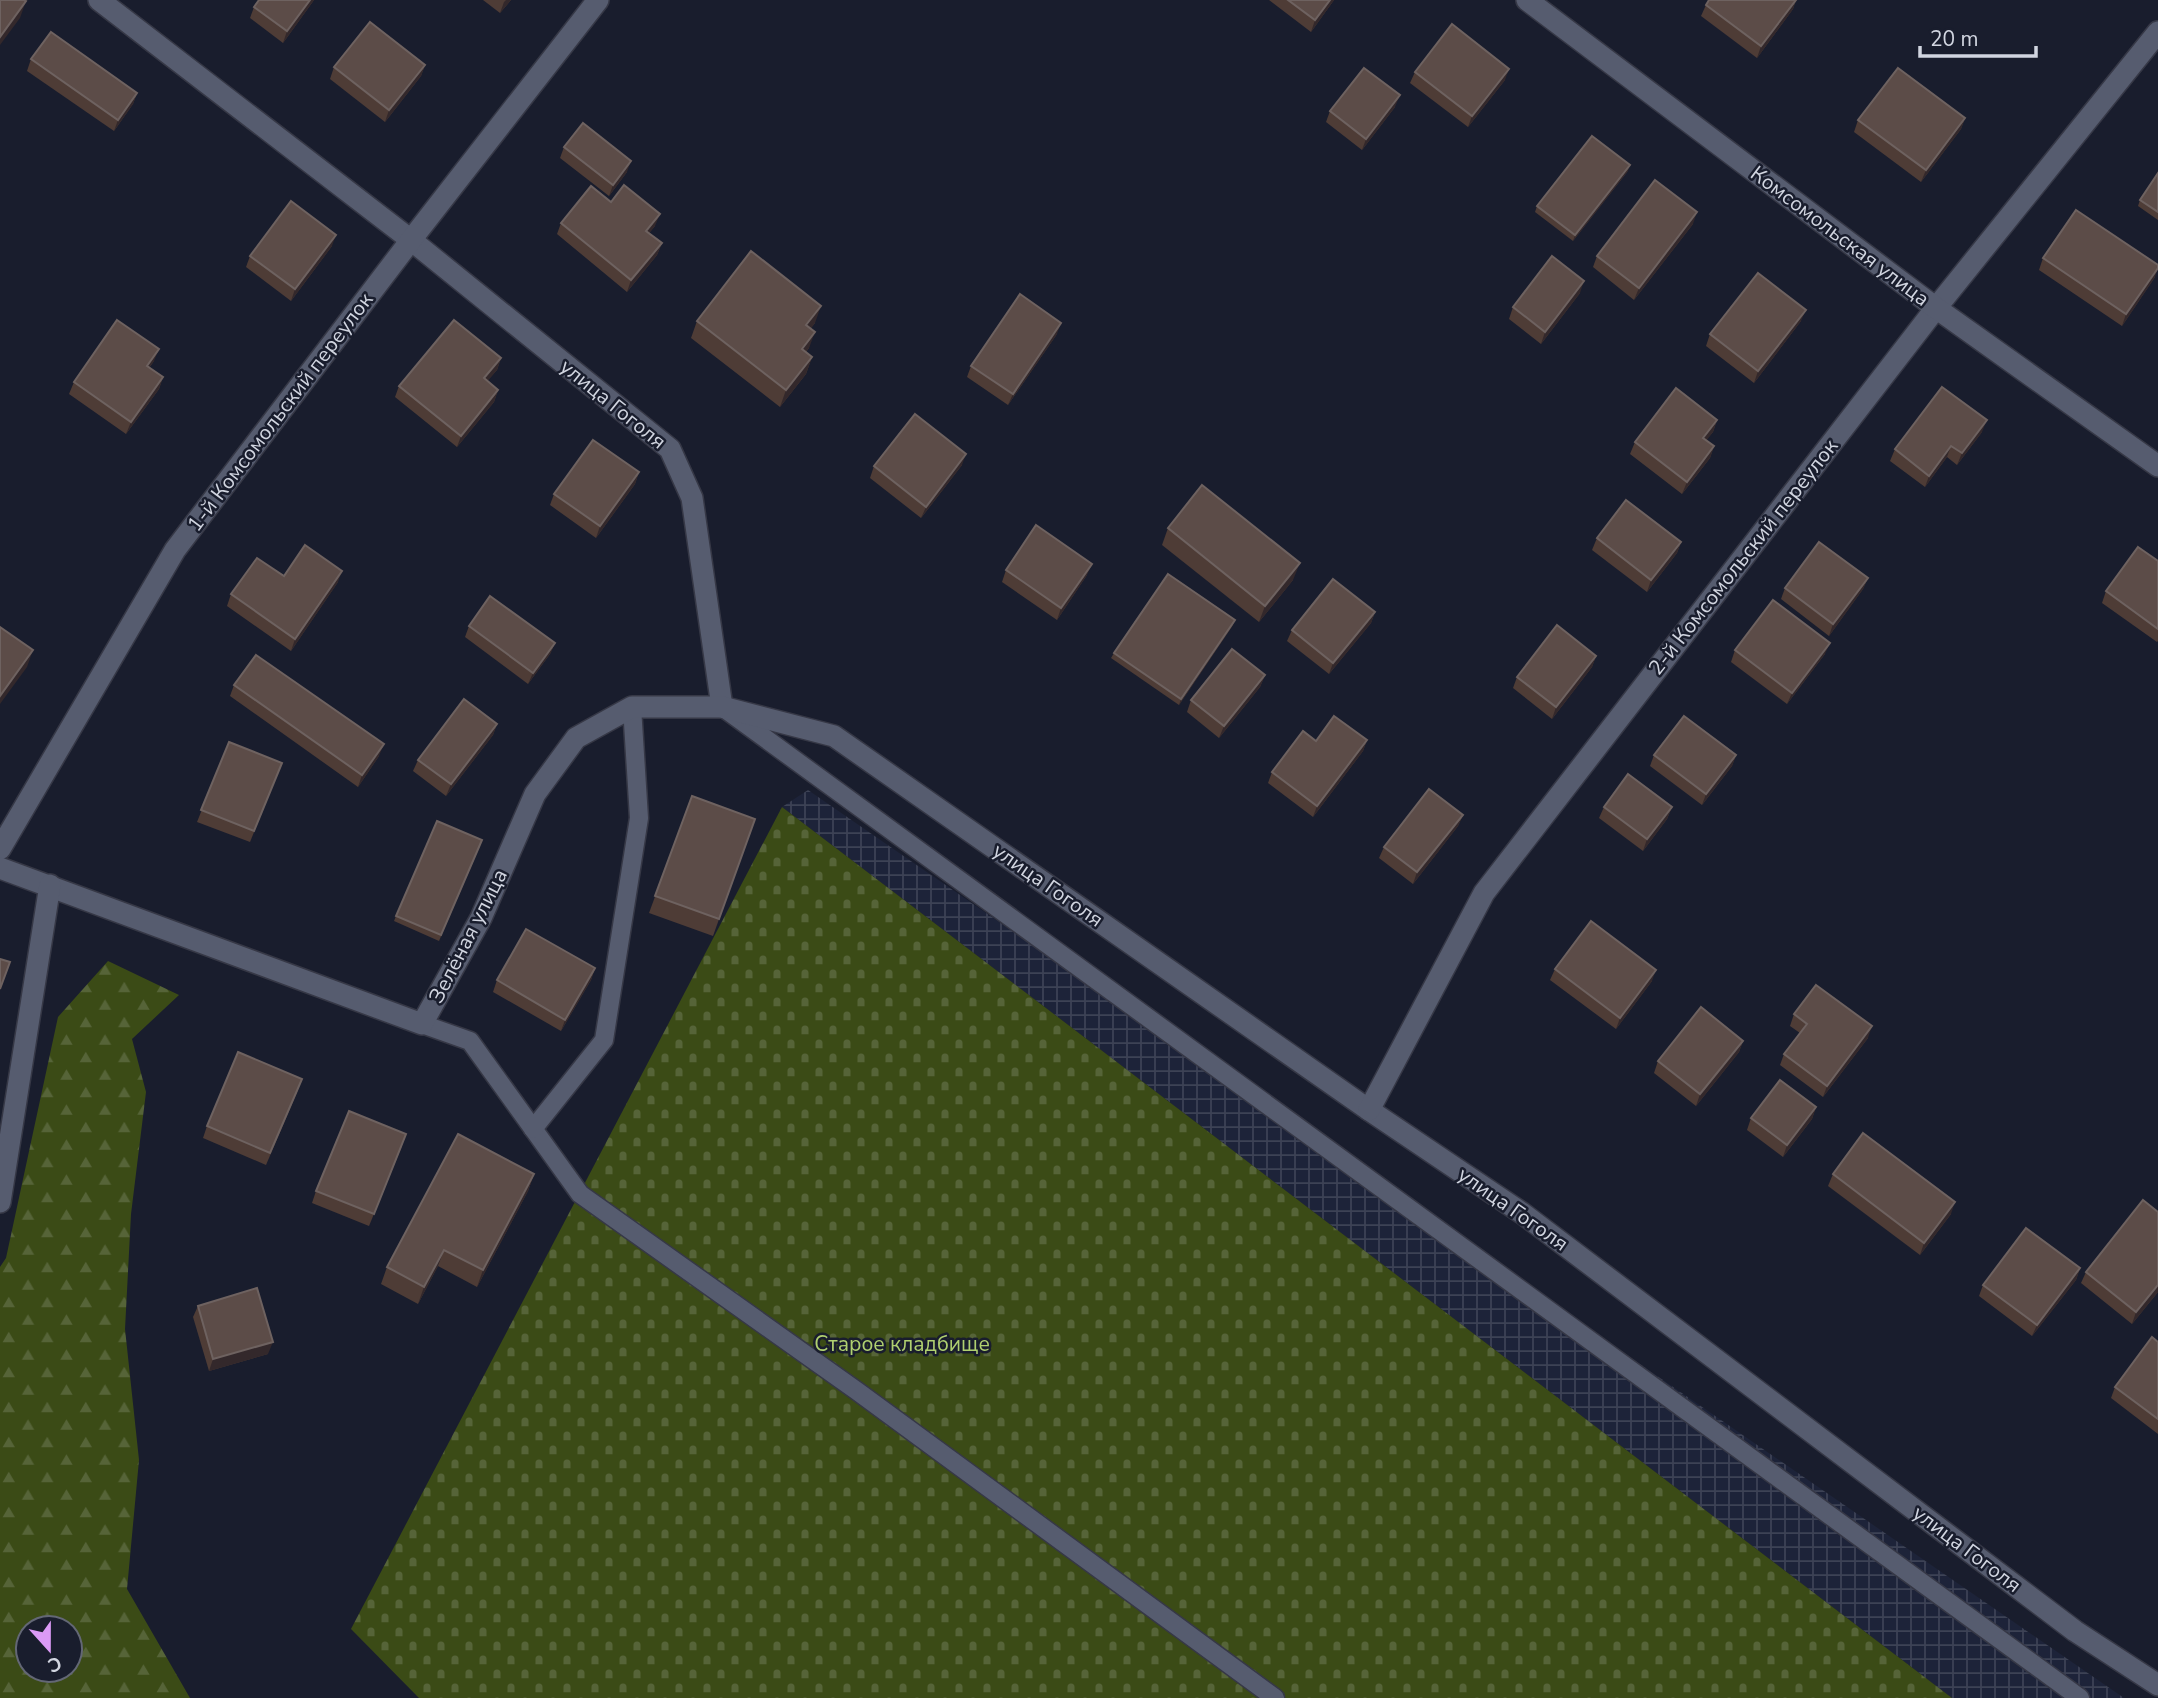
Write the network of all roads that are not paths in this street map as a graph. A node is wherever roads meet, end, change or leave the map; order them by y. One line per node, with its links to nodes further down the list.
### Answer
1 (99, 0): 5 (street, улица Гоголя)
2 (598, 0): 5 (street, 1-й Комсомольский переулок)
3 (1527, 0): 6 (street, Комсомольская улица)
4 (2158, 32): 6 (street, 2-й Комсомольский переулок)
5 (411, 240): 9 (street, улица Гоголя); 10 (street, 1-й Комсомольский переулок)
6 (1936, 308): 7 (street, Комсомольская улица); 14 (street, 2-й Комсомольский переулок)
7 (2158, 466)
8 (632, 707): 9 (street, Зелёная улица); 13 (street, Зелёная улица); 15 (lane)
9 (722, 707): 14 (street, улица Гоголя); 19 (lane)
10 (0, 849)
11 (0, 868): 12 (street, Зелёная улица)
12 (50, 885): 13 (street, Зелёная улица); 16 (street)
13 (422, 1024): 15 (lane)
14 (1368, 1110): 17 (street, улица Гоголя)
15 (533, 1129): 18 (lane)
16 (0, 1202)
17 (2158, 1685)
18 (1275, 1698)
19 (2080, 1698)

